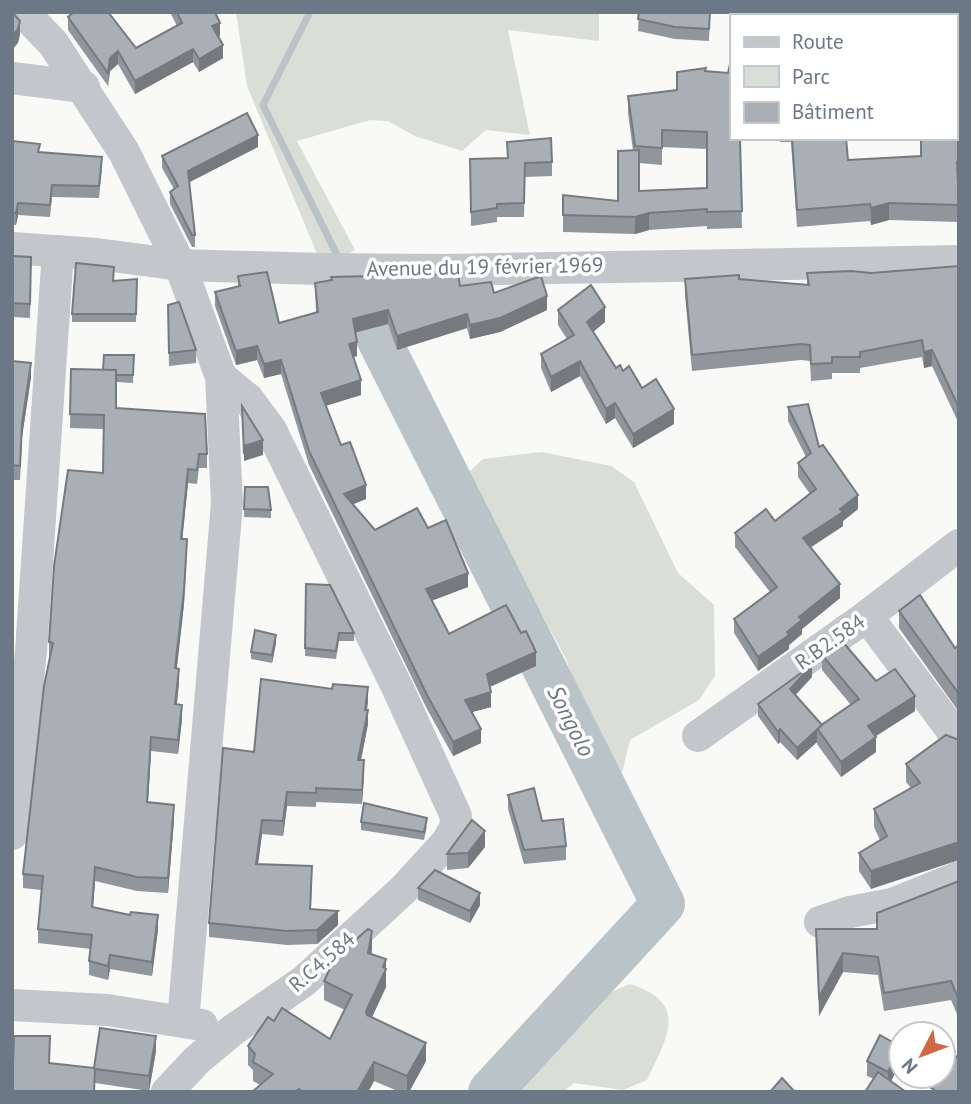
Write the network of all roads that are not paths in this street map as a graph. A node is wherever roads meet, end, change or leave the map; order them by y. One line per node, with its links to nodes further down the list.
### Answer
1 (23, 12): 3 (street)
2 (12, 78): 3 (street)
3 (84, 87): 7 (street)
4 (12, 248): 5 (street, Avenue du 19 février 1969)
5 (58, 251): 7 (street, Avenue du 19 février 1969); 13 (street)
6 (959, 261): 7 (street, Avenue du 19 février 1969)
7 (180, 265): 8 (street)
8 (221, 377): 17 (street); 18 (street, R.C4.584)
9 (959, 545): 10 (street, R.B2.584)
10 (867, 616): 11 (street, R.B2.584); 12 (street)
11 (698, 736)
12 (959, 740)
13 (12, 834)
14 (959, 877): 15 (street)
15 (820, 922)
16 (12, 1004): 17 (street)
17 (183, 1022): 18 (street)
18 (233, 1030): 19 (street, R.C4.584)
19 (167, 1092)

